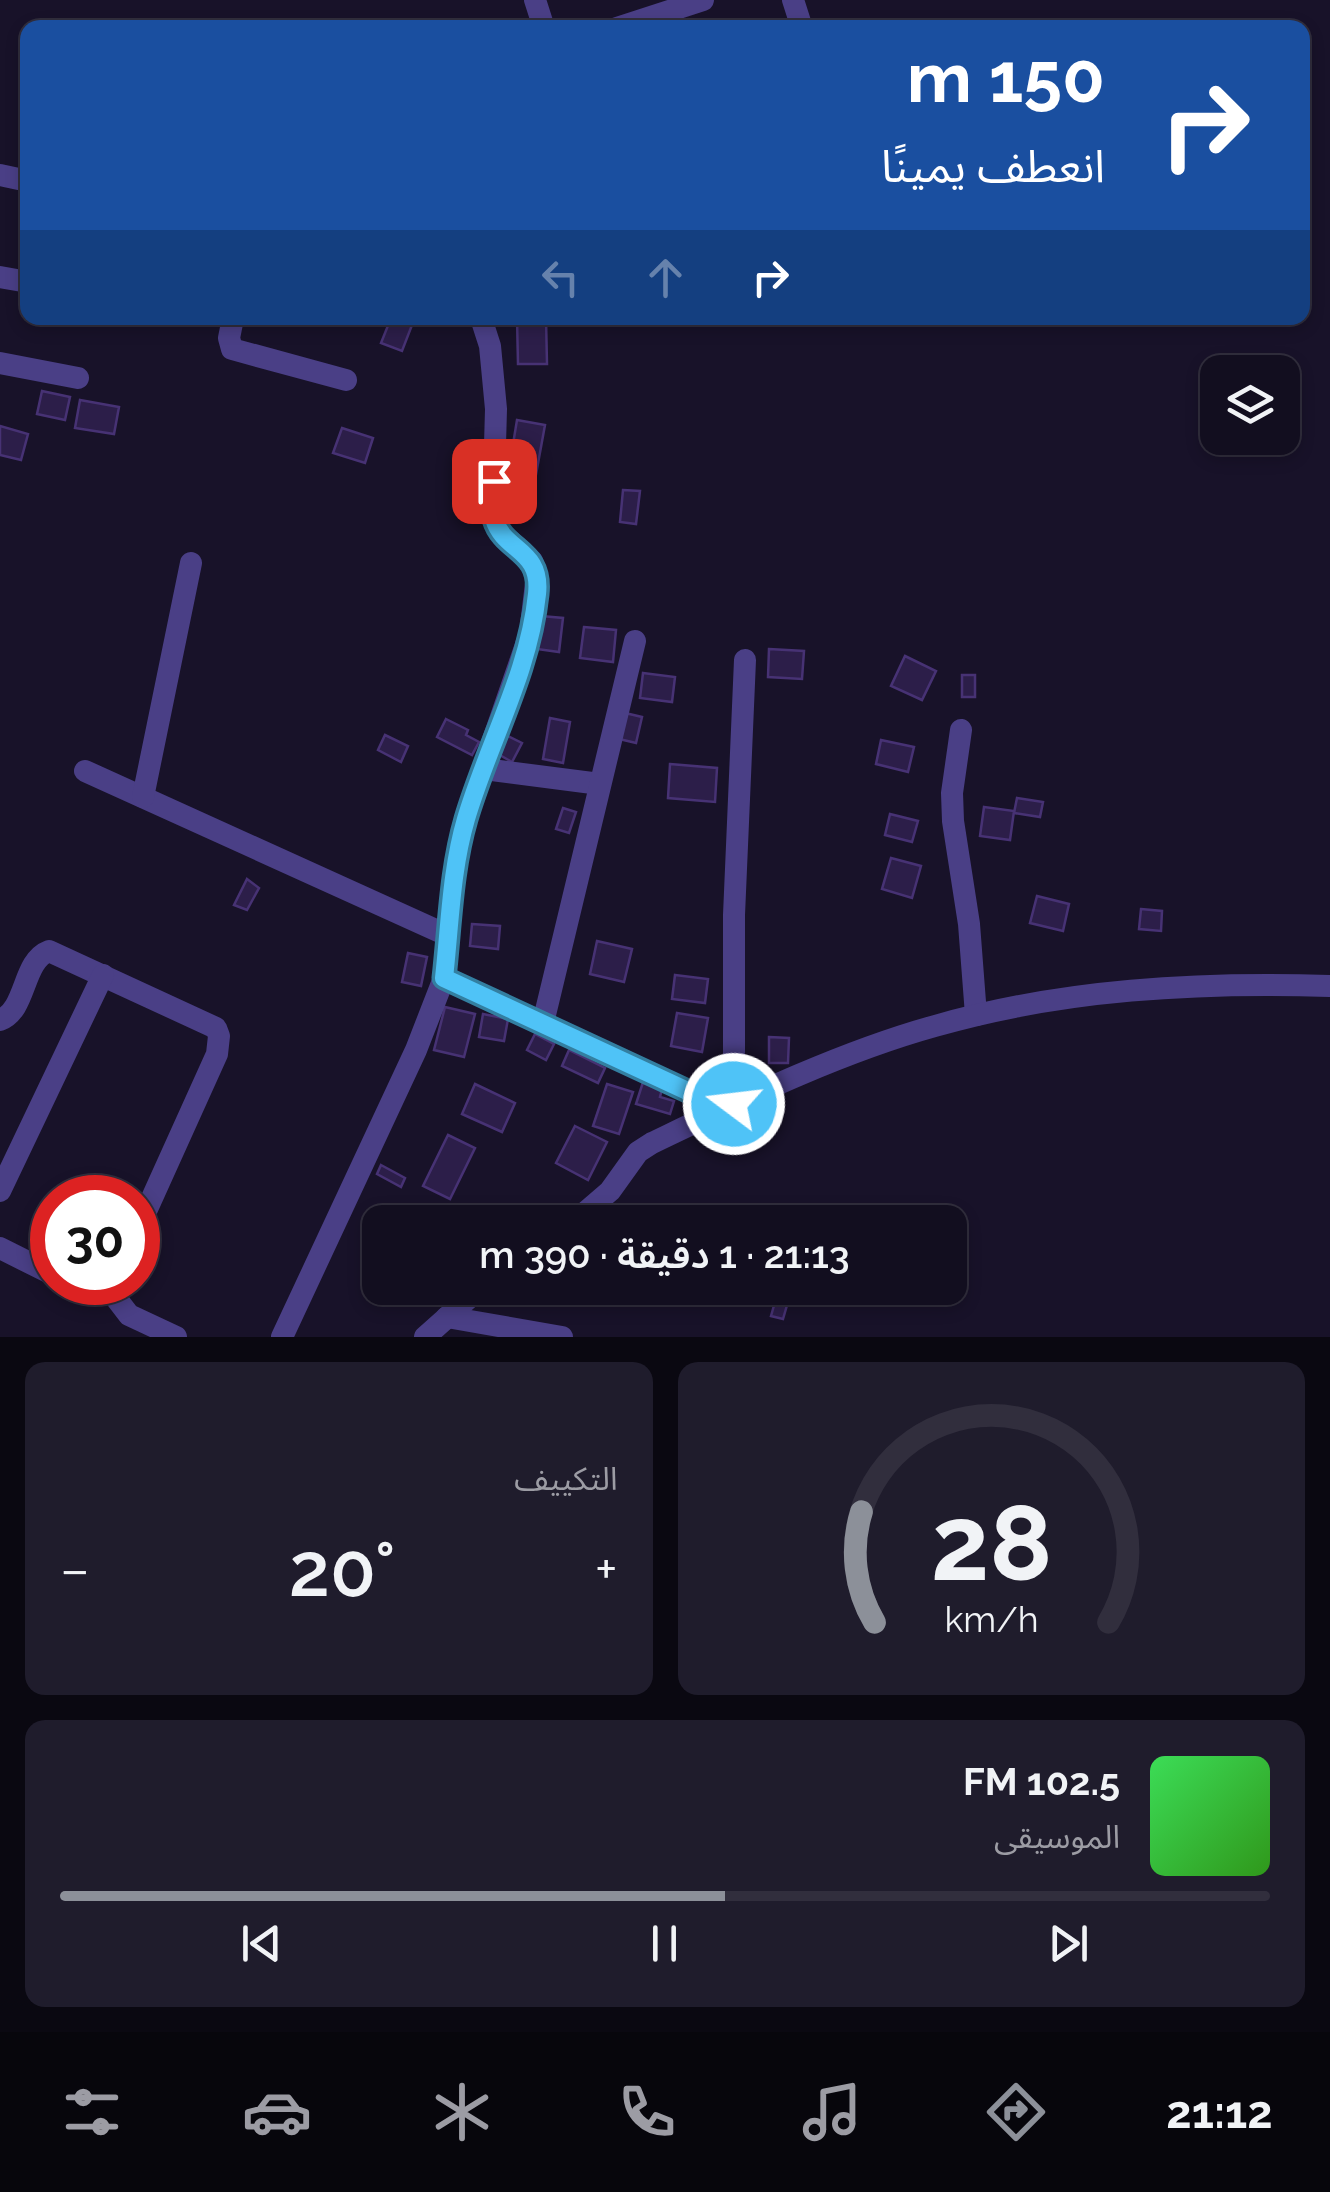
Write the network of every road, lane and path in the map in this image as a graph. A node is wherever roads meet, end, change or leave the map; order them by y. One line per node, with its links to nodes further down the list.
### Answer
1 (703, 0): 2 (street)
2 (642, 20)
3 (232, 325): 7 (street)
4 (483, 325): 12 (street)
5 (0, 363): 6 (street)
6 (78, 378)
7 (346, 380)
8 (190, 563): 15 (street)
9 (635, 641): 14 (street)
10 (745, 660): 23 (street)
11 (960, 730): 20 (street)
12 (484, 769): 14 (street); 16 (street)
13 (85, 771): 15 (street)
14 (600, 784): 22 (street)
15 (143, 797): 16 (street)
16 (448, 936): 18 (street)
17 (103, 975): 21 (street); 24 (street); 25 (street)
18 (444, 978): 22 (street); 33 (street)
19 (1330, 986): 20 (street)
20 (976, 1015): 23 (street)
21 (0, 1020)
22 (544, 1024): 23 (street)
23 (729, 1106): 26 (street)
24 (160, 1182)
25 (0, 1191)
26 (594, 1205)
27 (0, 1248): 28 (street)
28 (30, 1263)
29 (123, 1305): 32 (street)
30 (461, 1305): 31 (street)
31 (447, 1317): 34 (street); 35 (street)
32 (176, 1337)
33 (282, 1337)
34 (425, 1337)
35 (562, 1337)

